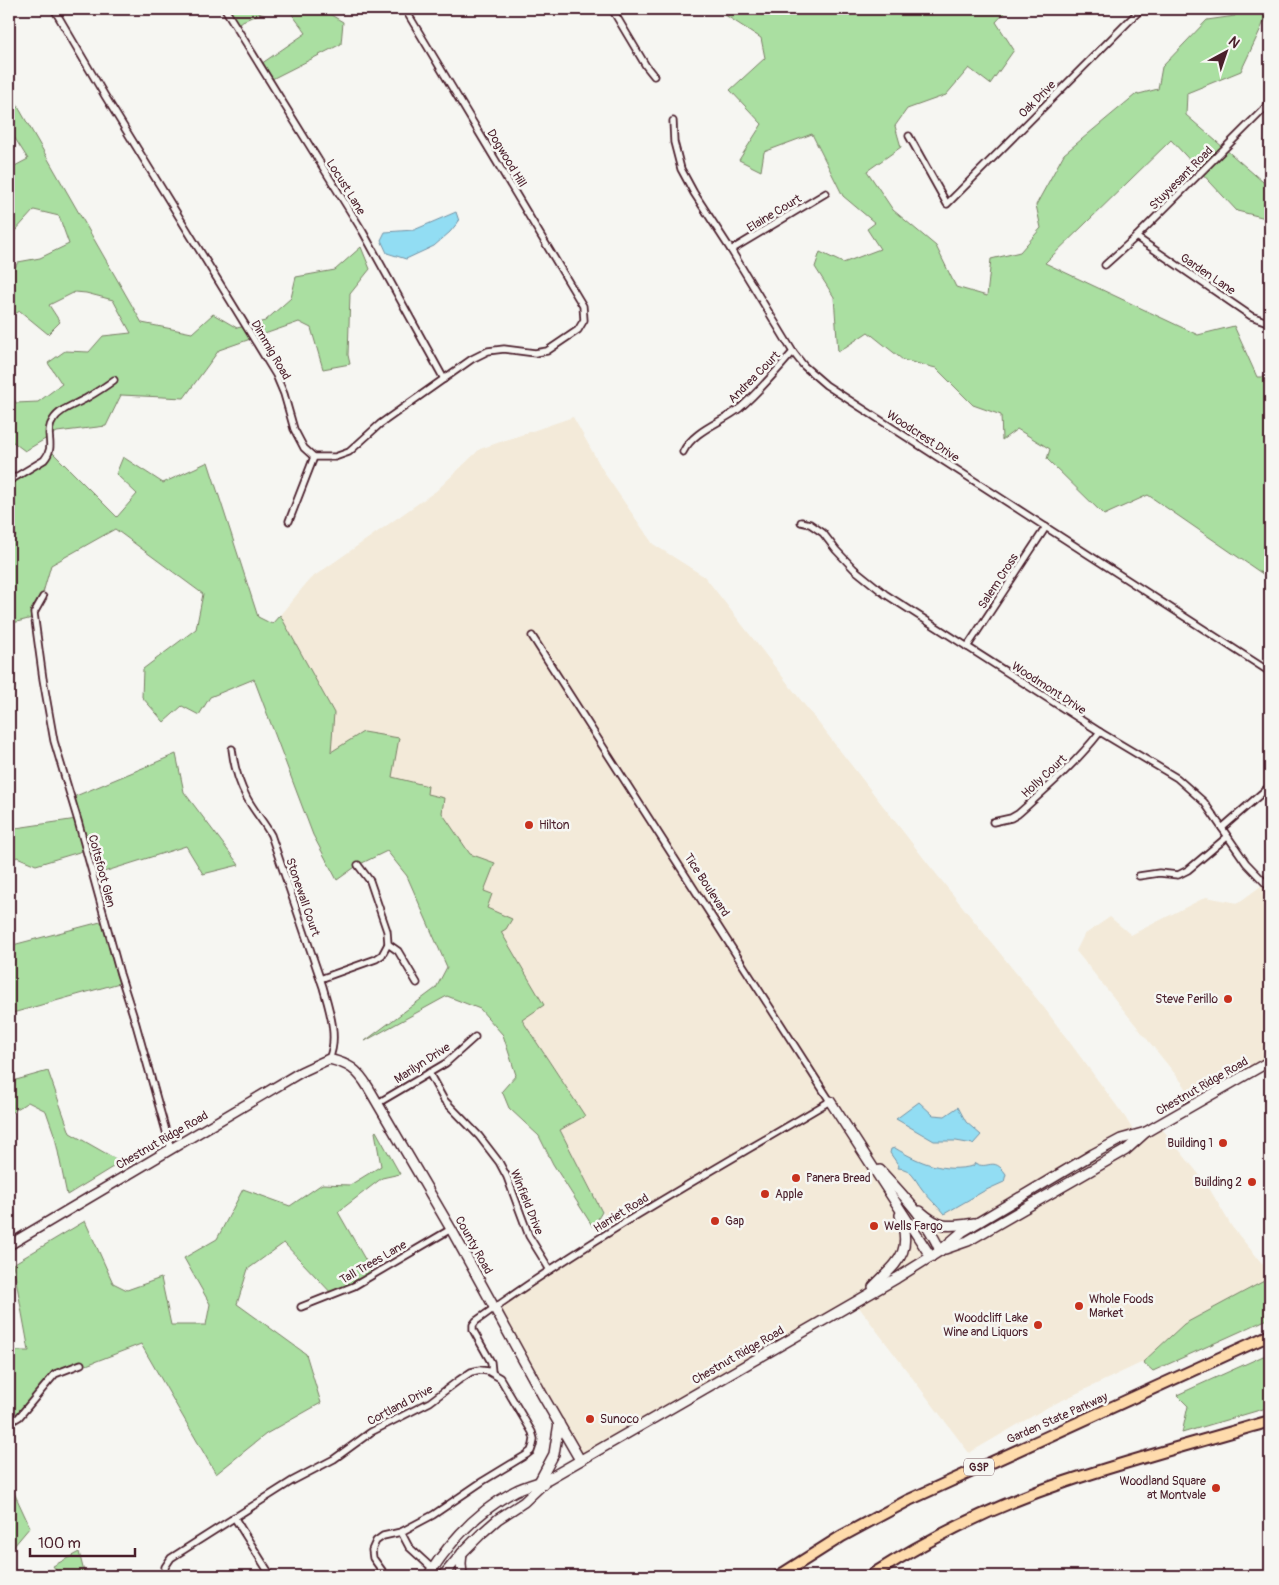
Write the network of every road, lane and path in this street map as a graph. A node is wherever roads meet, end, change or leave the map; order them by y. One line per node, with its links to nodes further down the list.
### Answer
1 (54, 9): 19 (street, Dimmig Road)
2 (225, 9): 16 (street, Locust Lane)
3 (405, 9): 16 (street, Dogwood Hill)
4 (612, 9): 6 (street)
5 (1141, 9): 9 (street, Oak Drive)
6 (654, 76)
7 (1270, 103): 11 (street, Stuyvesant Road)
8 (673, 122): 12 (street, Woodcrest Drive)
9 (909, 136)
10 (826, 193): 12 (street, Elaine Court)
11 (1136, 237): 13 (street, Stuyvesant Road); 14 (street, Garden Lane)
12 (731, 250): 15 (street, Woodcrest Drive)
13 (1105, 265)
14 (1270, 323)
15 (793, 352): 18 (street, Andrea Court); 23 (street, Woodcrest Drive)
16 (444, 378): 19 (street)
17 (114, 380): 20 (street)
18 (683, 452)
19 (314, 457): 21 (street)
20 (9, 481)
21 (289, 521)
22 (801, 522): 26 (street, Woodmont Drive)
23 (1046, 527): 26 (street, Salem Cross); 27 (street, Woodcrest Drive)
24 (43, 597): 48 (street, Coltsfoot Glen)
25 (532, 636): 44 (street, Tice Boulevard)
26 (967, 647): 28 (street, Woodmont Drive)
27 (1270, 672)
28 (1100, 732): 31 (street, Holly Court); 32 (street, Woodmont Drive)
29 (232, 749): 38 (street, Stonewall Court)
30 (1270, 786): 32 (street)
31 (993, 822)
32 (1222, 828): 33 (street, Woodmont Drive)
33 (1227, 837): 35 (street); 36 (street, Woodmont Drive)
34 (358, 865): 37 (street)
35 (1139, 876)
36 (1270, 888)
37 (388, 944): 38 (street); 39 (street)
38 (320, 979): 41 (street, Stonewall Court)
39 (417, 982)
40 (475, 1036): 43 (street, Marilyn Drive)
41 (329, 1059): 45 (main road, County Road); 48 (main road, Chestnut Ridge Road)
42 (1270, 1061): 46 (main road, Chestnut Ridge Road)
43 (429, 1073): 45 (street, Marilyn Drive); 56 (street, Winfield Drive)
44 (830, 1101): 47 (main road, Tice Boulevard); 56 (street, Harriet Road)
45 (378, 1103): 52 (main road, County Road)
46 (1146, 1132): 51 (main road, Chestnut Ridge Road); 54 (main road, Chestnut Ridge Road)
47 (859, 1147): 49 (main road, Tice Boulevard); 50 (main road, Tice Boulevard)
48 (171, 1149): 53 (main road, Chestnut Ridge Road)
49 (907, 1200): 51 (main road); 54 (main road, Tice Boulevard)
50 (896, 1203): 55 (main road, Tice Boulevard); 57 (main road)
51 (979, 1222): 54 (main road, Chestnut Ridge Road)
52 (451, 1228): 58 (street, Tall Trees Lane); 59 (main road, County Road)
53 (9, 1246)
54 (940, 1251): 55 (main road, Chestnut Ridge Road)
55 (931, 1257): 57 (main road, Chestnut Ridge Road)
56 (550, 1270): 59 (street, Harriet Road)
57 (865, 1295): 66 (main road, Chestnut Ridge Road)
58 (301, 1307)
59 (495, 1307): 62 (street, Harriet Road); 65 (main road, County Road)
60 (1270, 1335): 77 (highway, Garden State Parkway / GSP)
61 (81, 1364): 64 (street)
62 (492, 1372): 68 (street, Cortland Drive); 69 (street)
63 (1270, 1422): 78 (highway)
64 (9, 1423)
65 (559, 1423): 66 (main road, County Road); 67 (main road)
66 (580, 1460): 67 (main road, Chestnut Ridge Road)
67 (544, 1480): 70 (main road, Chestnut Ridge Road); 71 (main road, Chestnut Ridge Road)
68 (234, 1517): 72 (street, Cortland Drive); 73 (street)
69 (400, 1532): 71 (street); 74 (street)
70 (462, 1553): 75 (main road, Chestnut Ridge Road); 76 (main road)
71 (430, 1572): 75 (main road)
72 (165, 1576)
73 (271, 1576)
74 (386, 1576)
75 (442, 1576)
76 (462, 1576)
77 (779, 1576)
78 (870, 1576)

